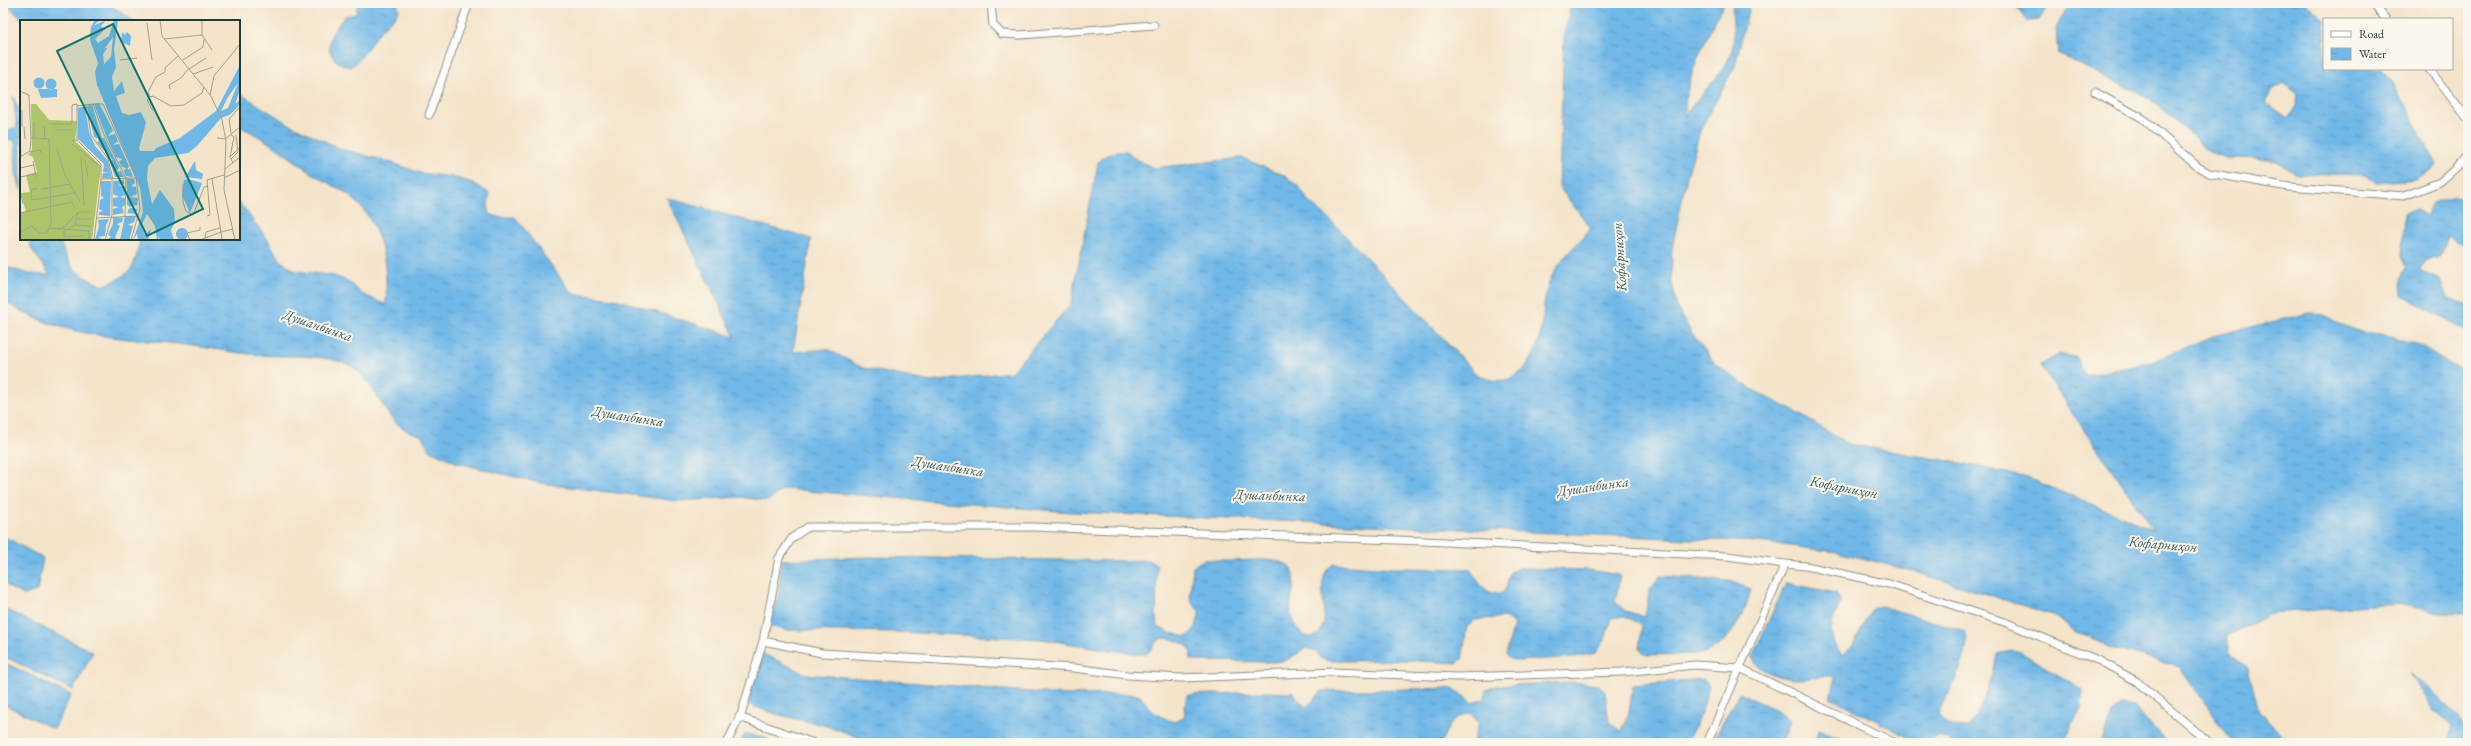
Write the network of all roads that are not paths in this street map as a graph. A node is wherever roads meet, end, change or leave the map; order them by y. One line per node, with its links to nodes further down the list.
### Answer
1 (469, 3): 8 (street)
2 (991, 3): 5 (street)
3 (2372, 3): 4 (street)
4 (2385, 18)
5 (1154, 25)
6 (2430, 70): 9 (street)
7 (2095, 92): 10 (street)
8 (429, 116)
9 (2468, 119)
10 (2468, 152)
11 (1785, 564): 12 (street); 13 (street); 15 (street)
12 (763, 641): 13 (street); 14 (street)
13 (1740, 668): 18 (street); 19 (street)
14 (739, 718): 16 (street); 17 (street)
15 (2200, 734): 20 (street); 21 (street)
16 (727, 743)
17 (814, 743)
18 (1707, 743)
19 (1895, 743)
20 (2196, 743)
21 (2210, 743)

